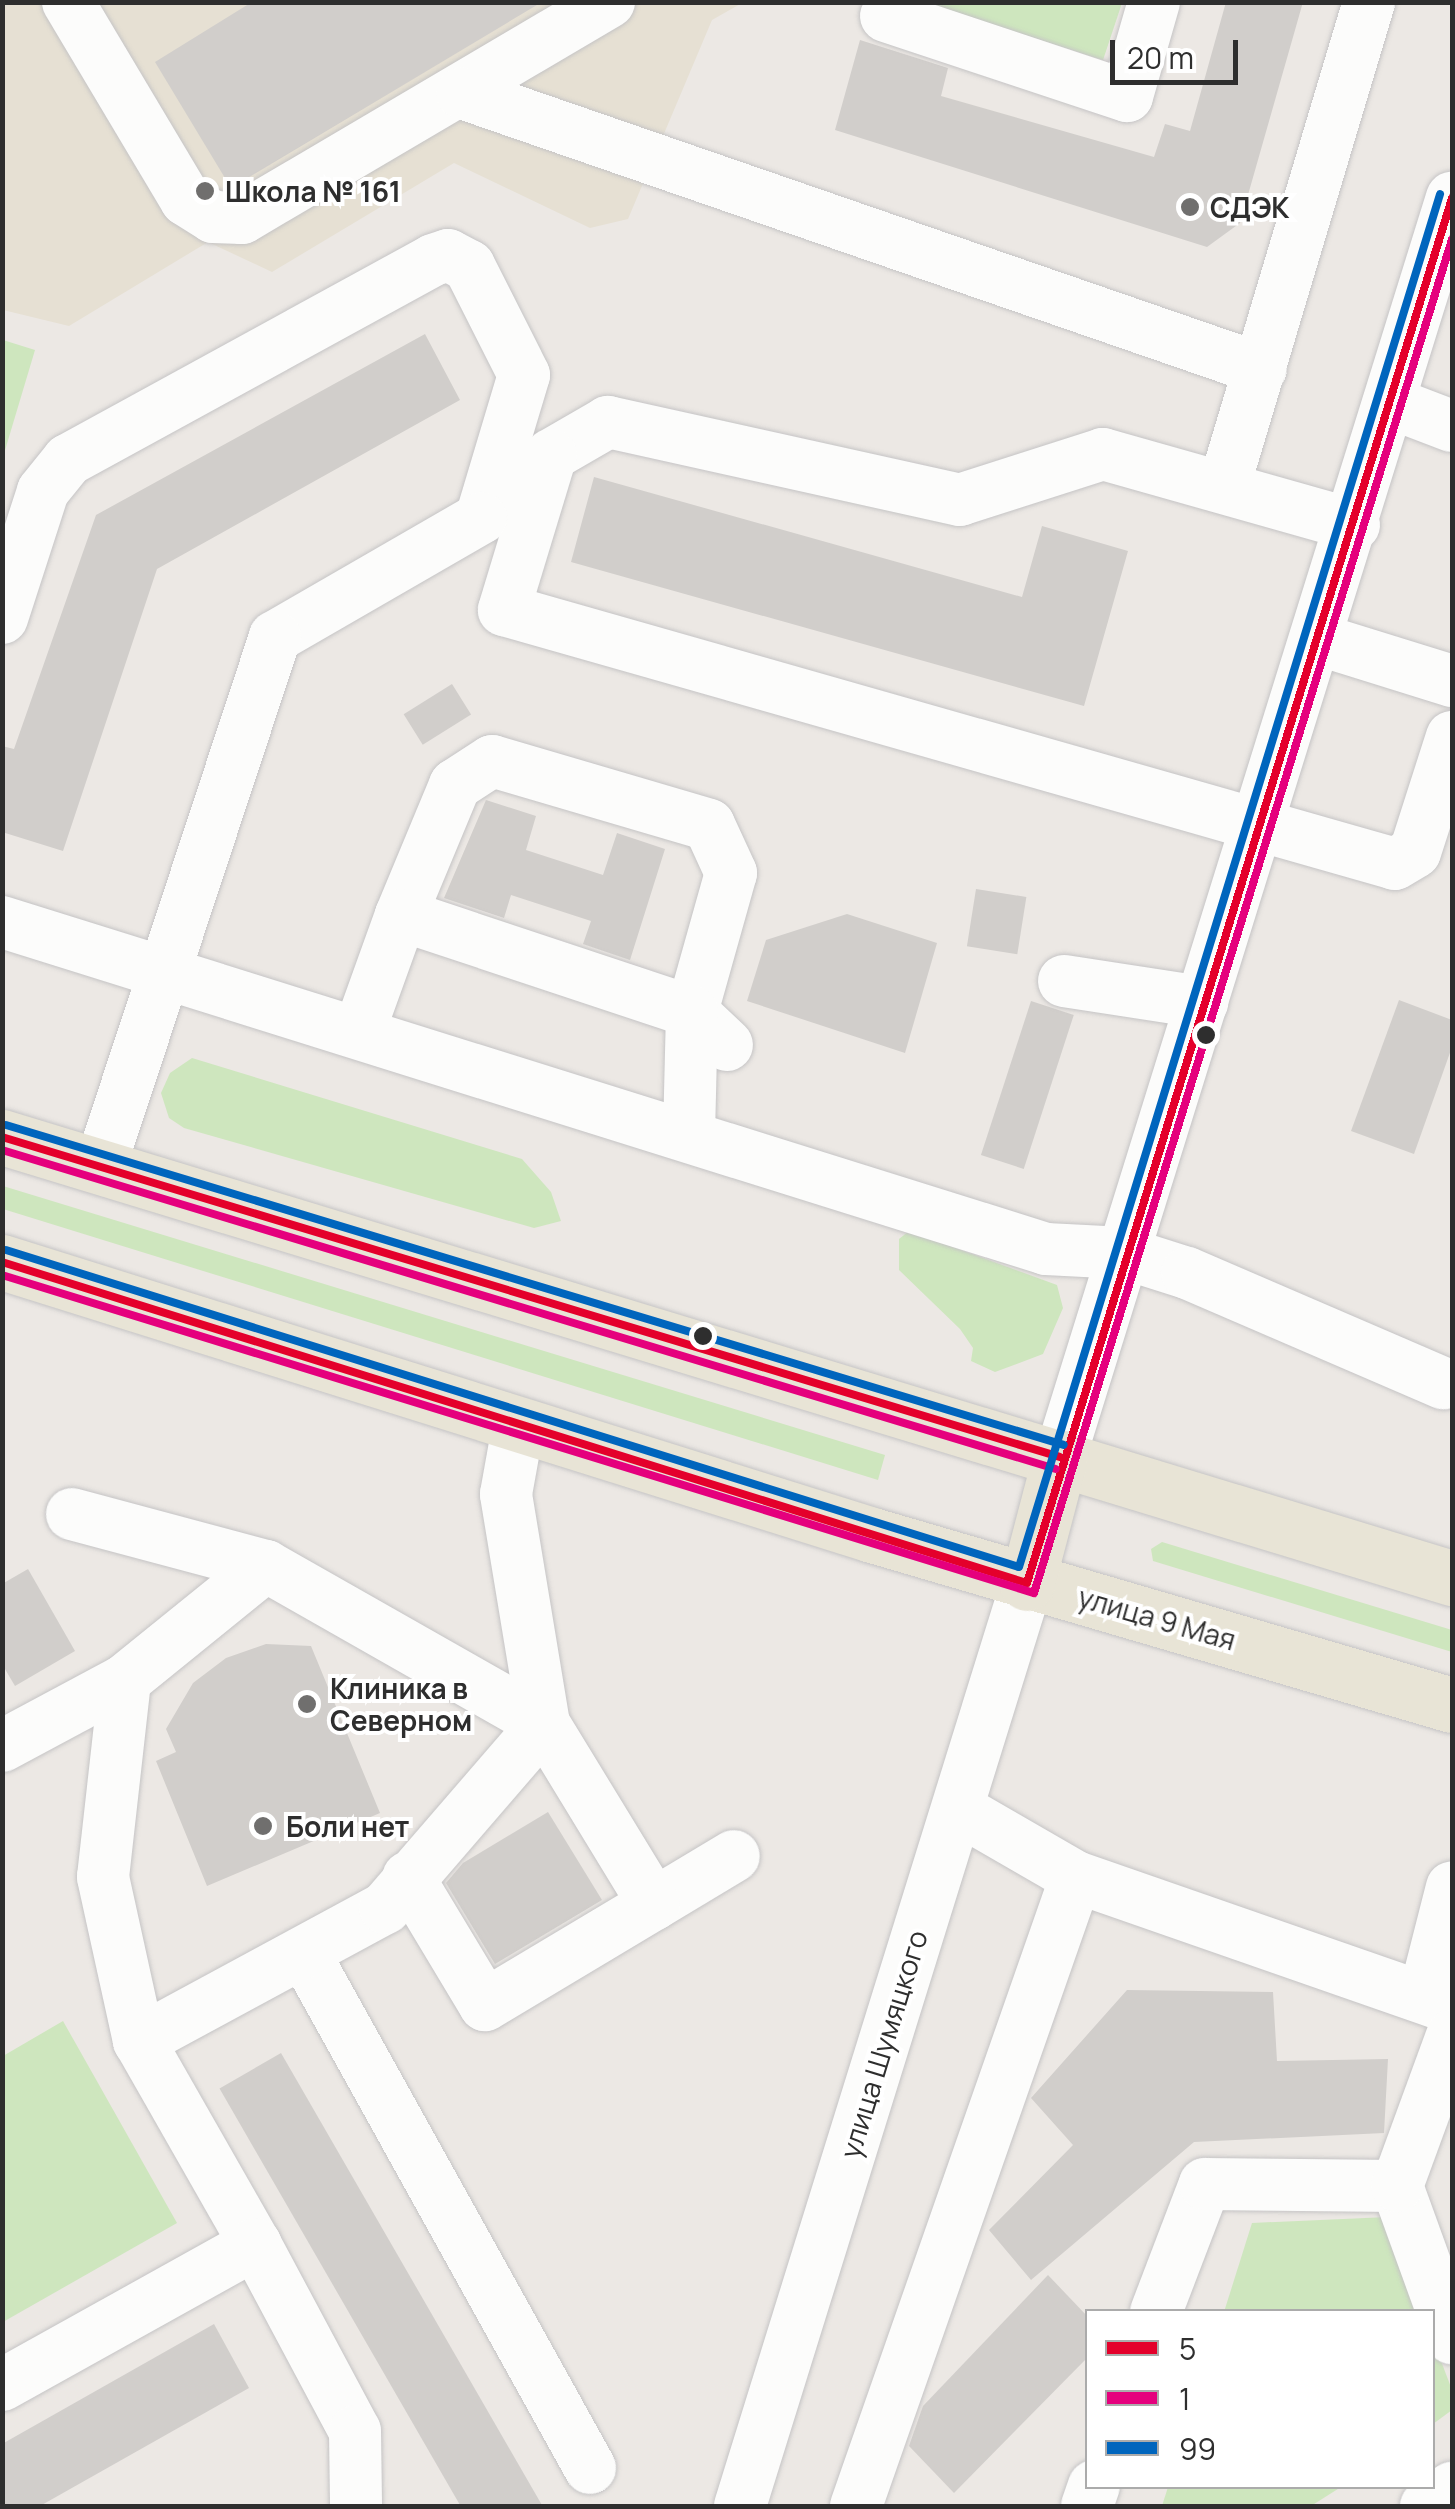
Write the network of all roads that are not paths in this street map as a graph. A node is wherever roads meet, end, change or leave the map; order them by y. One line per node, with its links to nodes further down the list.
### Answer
1 (68, 2): 6 (street)
2 (609, 2): 6 (street)
3 (1154, 2): 5 (street)
4 (1368, 2): 8 (street)
5 (886, 16)
6 (462, 93): 8 (street)
7 (1452, 198): 9 (street)
8 (1260, 369): 11 (street)
9 (1389, 402): 10 (street); 12 (street)
10 (1452, 426)
11 (1225, 484): 12 (street); 17 (street)
12 (1354, 524): 14 (street)
13 (2, 618): 20 (street)
14 (1317, 639): 15 (street); 17 (street)
15 (1452, 681)
16 (1452, 738): 17 (street)
17 (1256, 824): 22 (street)
18 (402, 915): 23 (street); 24 (street); 24 (street)
19 (2, 922): 20 (street)
20 (159, 970): 23 (street); 27 (street)
21 (1064, 981): 22 (street)
22 (1202, 1002): 28 (street)
23 (360, 1029): 25 (street)
24 (709, 1029): 25 (street)
25 (689, 1135): 28 (street)
26 (2, 1137): 27 (main road)
27 (100, 1167): 32 (main road)
28 (1124, 1253): 30 (street); 32 (street)
29 (2, 1262): 31 (main road, улица 9 Мая)
30 (1443, 1382)
31 (518, 1427): 36 (main road, улица 9 Мая); 39 (street)
32 (1060, 1457): 35 (main road); 36 (main road)
33 (72, 1514): 34 (street)
34 (266, 1566): 37 (street); 39 (street)
35 (1452, 1578)
36 (1027, 1582): 38 (main road, улица 9 Мая); 41 (street, улица Шумяцкого)
37 (125, 1680): 40 (street); 50 (street)
38 (1452, 1705)
39 (544, 1724): 43 (street); 46 (street)
40 (2, 1746)
41 (958, 1809): 44 (street); 59 (street, улица Шумяцкого)
42 (734, 1856): 46 (street)
43 (408, 1878): 46 (street); 47 (street)
44 (1076, 1878): 48 (street); 60 (street)
45 (1452, 1887): 48 (street)
46 (654, 1904)
47 (304, 1953): 50 (street); 56 (street)
48 (1439, 2000)
49 (1452, 2036): 51 (street)
50 (139, 2040): 52 (street)
51 (1397, 2186): 53 (street); 54 (street)
52 (255, 2244): 55 (street); 58 (street)
53 (1157, 2309)
54 (1452, 2338)
55 (2, 2385)
56 (590, 2468)
57 (1452, 2488): 61 (street)
58 (356, 2506)
59 (740, 2506)
60 (856, 2506)
61 (1426, 2506)

